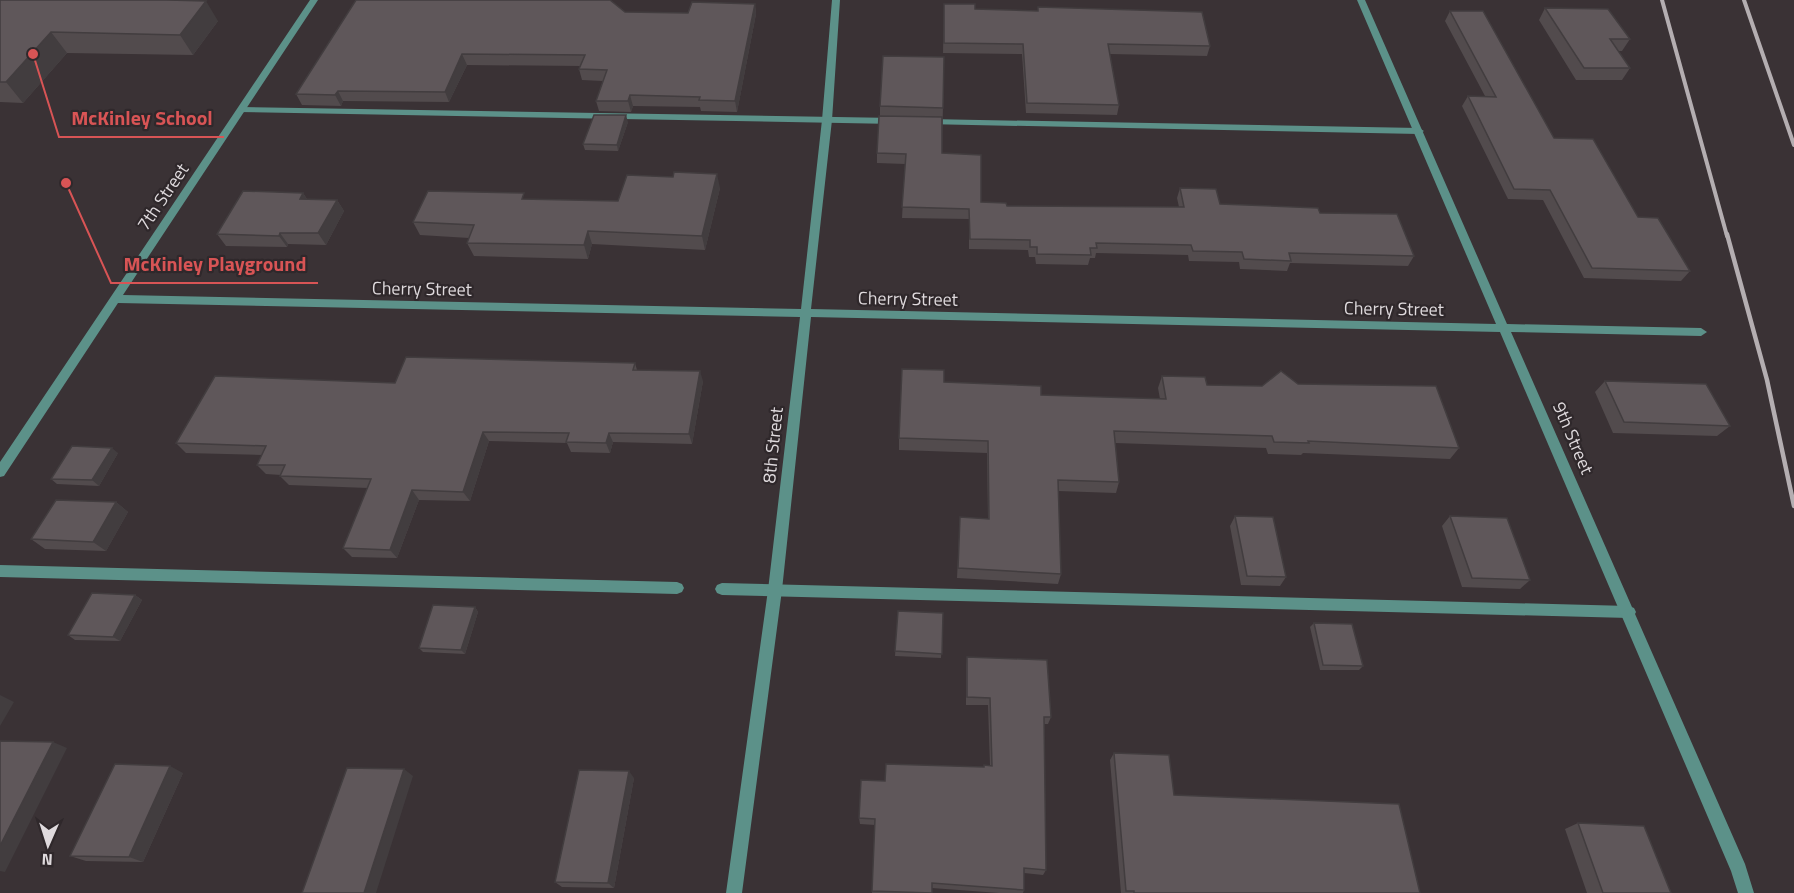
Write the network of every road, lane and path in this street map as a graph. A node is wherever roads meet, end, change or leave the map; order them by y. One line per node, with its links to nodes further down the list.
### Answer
1 (314, 0): 4 (street, 7th Street)
2 (836, 0): 5 (street, 8th Street)
3 (1361, 0): 8 (street, 9th Street)
4 (241, 110): 5 (street); 9 (street, 7th Street)
5 (827, 120): 6 (street); 10 (street, 8th Street)
6 (904, 122)
7 (916, 122): 8 (street)
8 (1419, 131): 11 (street, 9th Street)
9 (115, 299): 10 (street, Cherry Street); 13 (street, 7th Street)
10 (806, 313): 11 (street, Cherry Street); 17 (street, 8th Street)
11 (1505, 328): 12 (street, Cherry Street); 18 (street, 9th Street)
12 (1701, 332)
13 (0, 472)
14 (0, 571): 15 (street)
15 (677, 588)
16 (722, 588): 17 (street)
17 (775, 590): 18 (street); 19 (street, 8th Street)
18 (1629, 612): 20 (street, 9th Street)
19 (734, 893)
20 (1746, 893)

